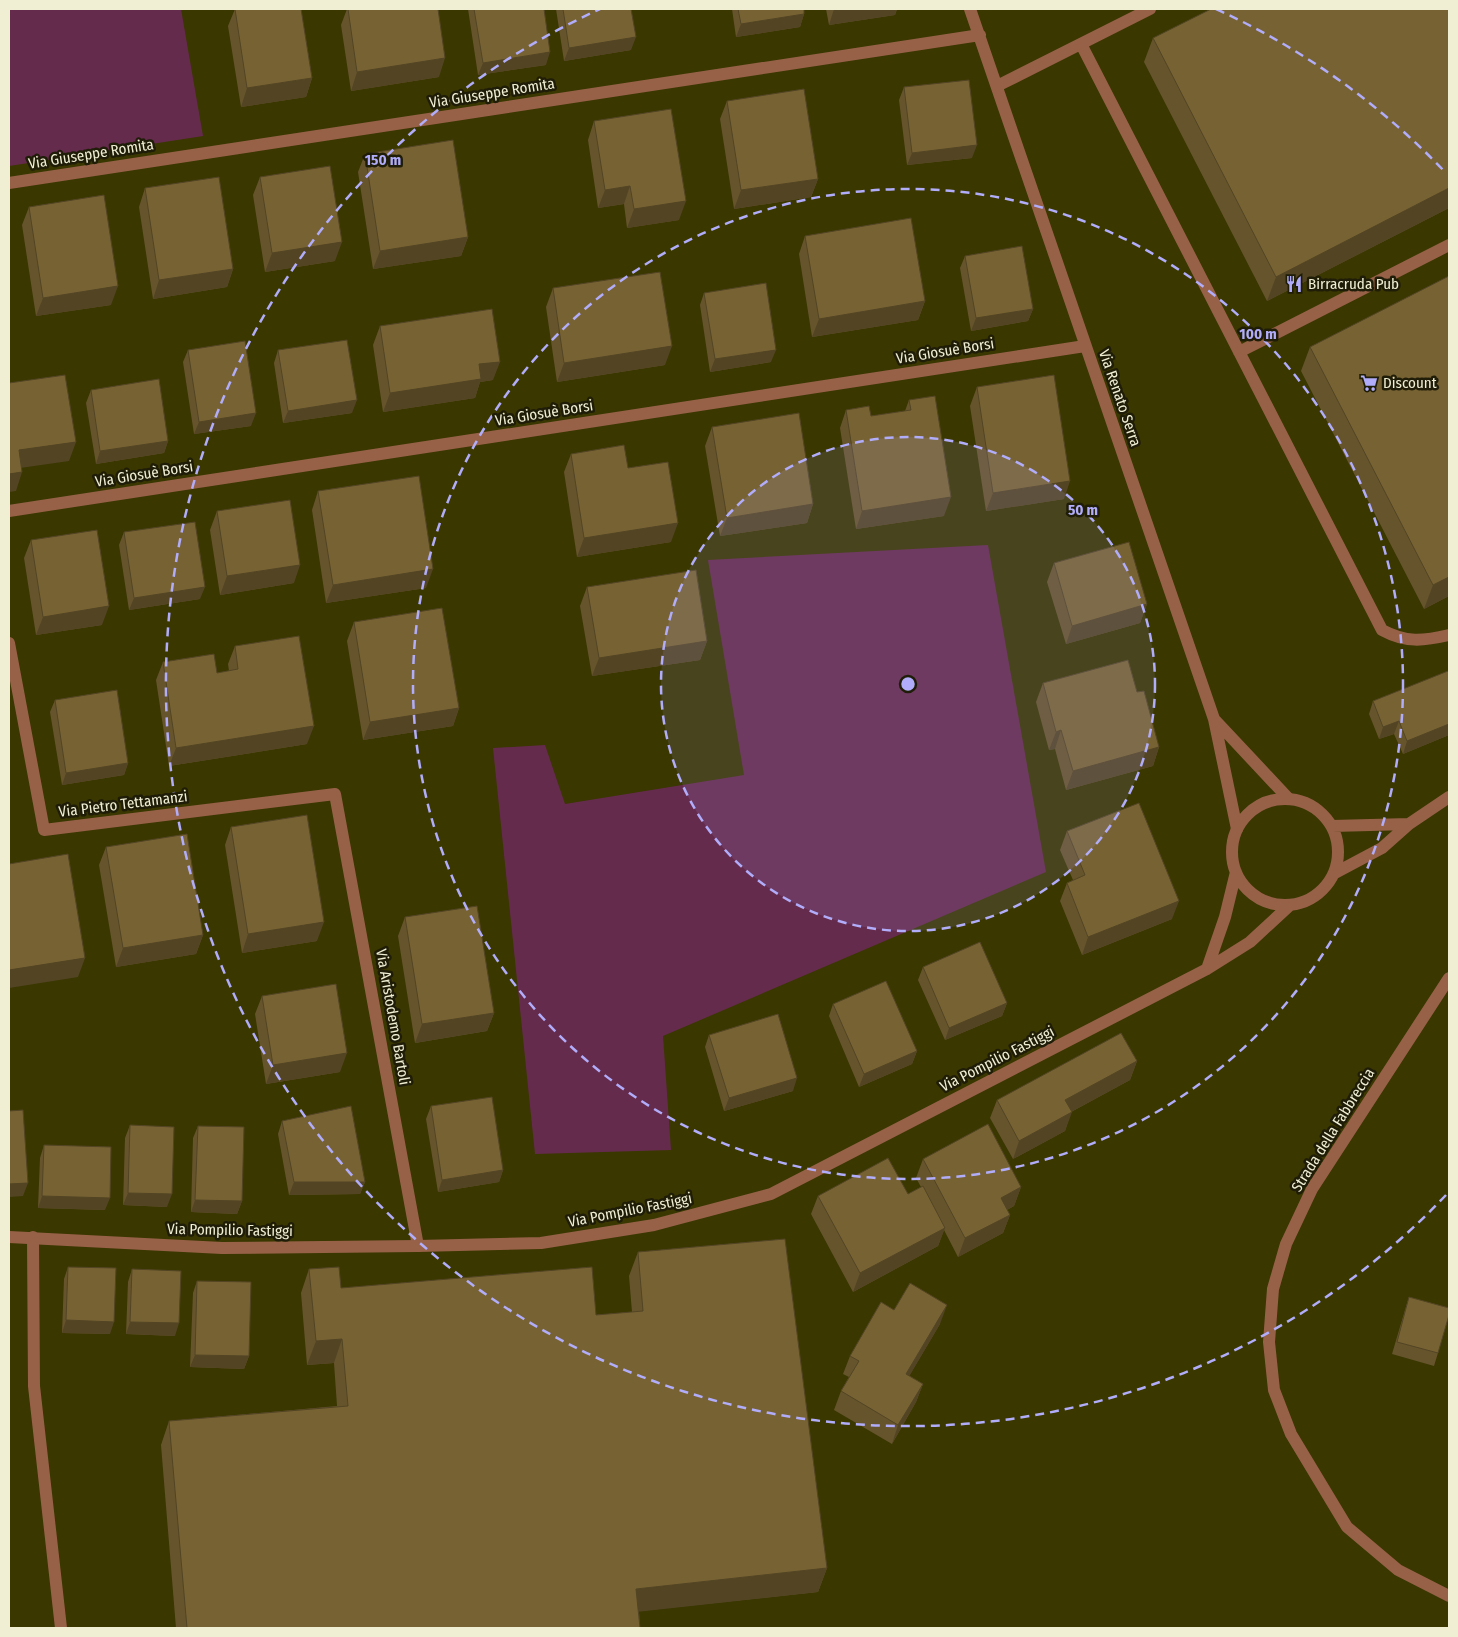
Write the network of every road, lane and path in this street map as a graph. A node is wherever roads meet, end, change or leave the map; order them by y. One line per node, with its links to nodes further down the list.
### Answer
1 (970, 9): 3 (street, Via Renato Serra)
2 (1150, 9): 4 (street)
3 (980, 35): 5 (street, Via Renato Serra); 6 (street, Via Giuseppe Romita)
4 (1081, 44): 5 (street); 9 (street)
5 (997, 86): 8 (street, Via Renato Serra)
6 (9, 183)
7 (1449, 245): 9 (street)
8 (1085, 346): 10 (street, Via Giosuè Borsi); 13 (street, Via Renato Serra)
9 (1239, 352): 11 (street)
10 (9, 511)
11 (1449, 635)
12 (9, 643): 14 (street, Via Pietro Tettamanzi)
13 (1214, 719): 16 (street, Via Renato Serra); 19 (street, Via Renato Serra)
14 (335, 794): 27 (street, Via Aristodemo Bartoli)
15 (1449, 797): 17 (street)
16 (1288, 798): 18 (street); 19 (street)
17 (1409, 824): 18 (street); 21 (street)
18 (1332, 826): 21 (street)
19 (1237, 829): 20 (street)
20 (1236, 872): 22 (street); 23 (street)
21 (1334, 873): 22 (street)
22 (1290, 905): 23 (street, Via Pompilio Fastiggi)
23 (1207, 968): 27 (street, Via Pompilio Fastiggi)
24 (1449, 978): 28 (street, Strada della Fabbreccia)
25 (9, 1237): 26 (street, Via Pompilio Fastiggi)
26 (33, 1237): 27 (street, Via Pompilio Fastiggi); 29 (street)
27 (418, 1246)
28 (1449, 1596)
29 (61, 1628)

